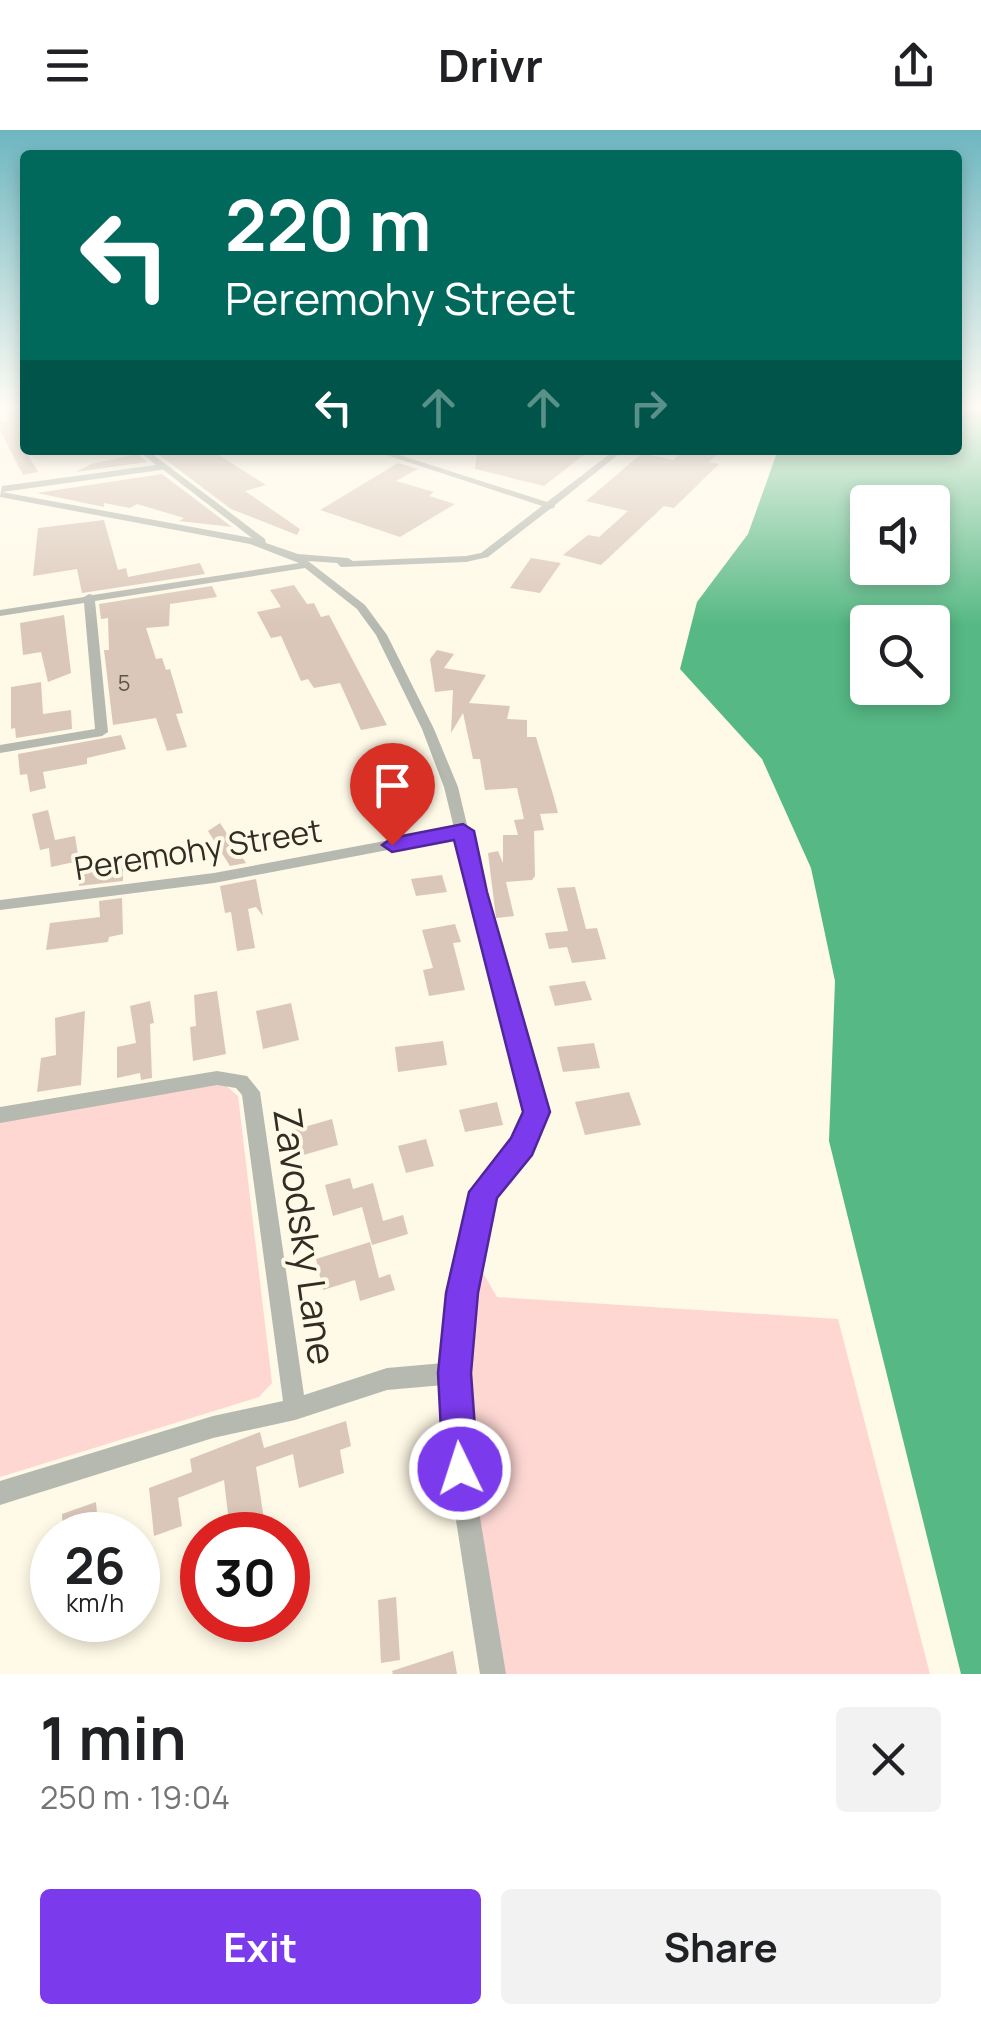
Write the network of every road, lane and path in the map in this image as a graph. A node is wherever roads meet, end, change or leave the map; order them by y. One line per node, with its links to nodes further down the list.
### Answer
1 (74, 481): 5 (street)
2 (181, 481): 7 (street)
3 (473, 481): 6 (street)
4 (581, 481): 6 (street)
5 (0, 492): 7 (street)
6 (550, 506): 9 (street)
7 (282, 552): 8 (street)
8 (302, 561): 9 (street); 9 (street); 10 (street)
9 (338, 567): 13 (street)
10 (89, 598): 11 (street); 12 (street)
11 (0, 612)
12 (0, 750)
13 (463, 831): 14 (street, Peremohy Street); 16 (street)
14 (0, 905)
15 (0, 1115): 17 (street, Zavodsky Lane)
16 (454, 1373): 17 (street, Zavodsky Lane); 19 (street)
17 (295, 1409): 18 (street, Zavodsky Lane)
18 (0, 1493)
19 (493, 1674)

